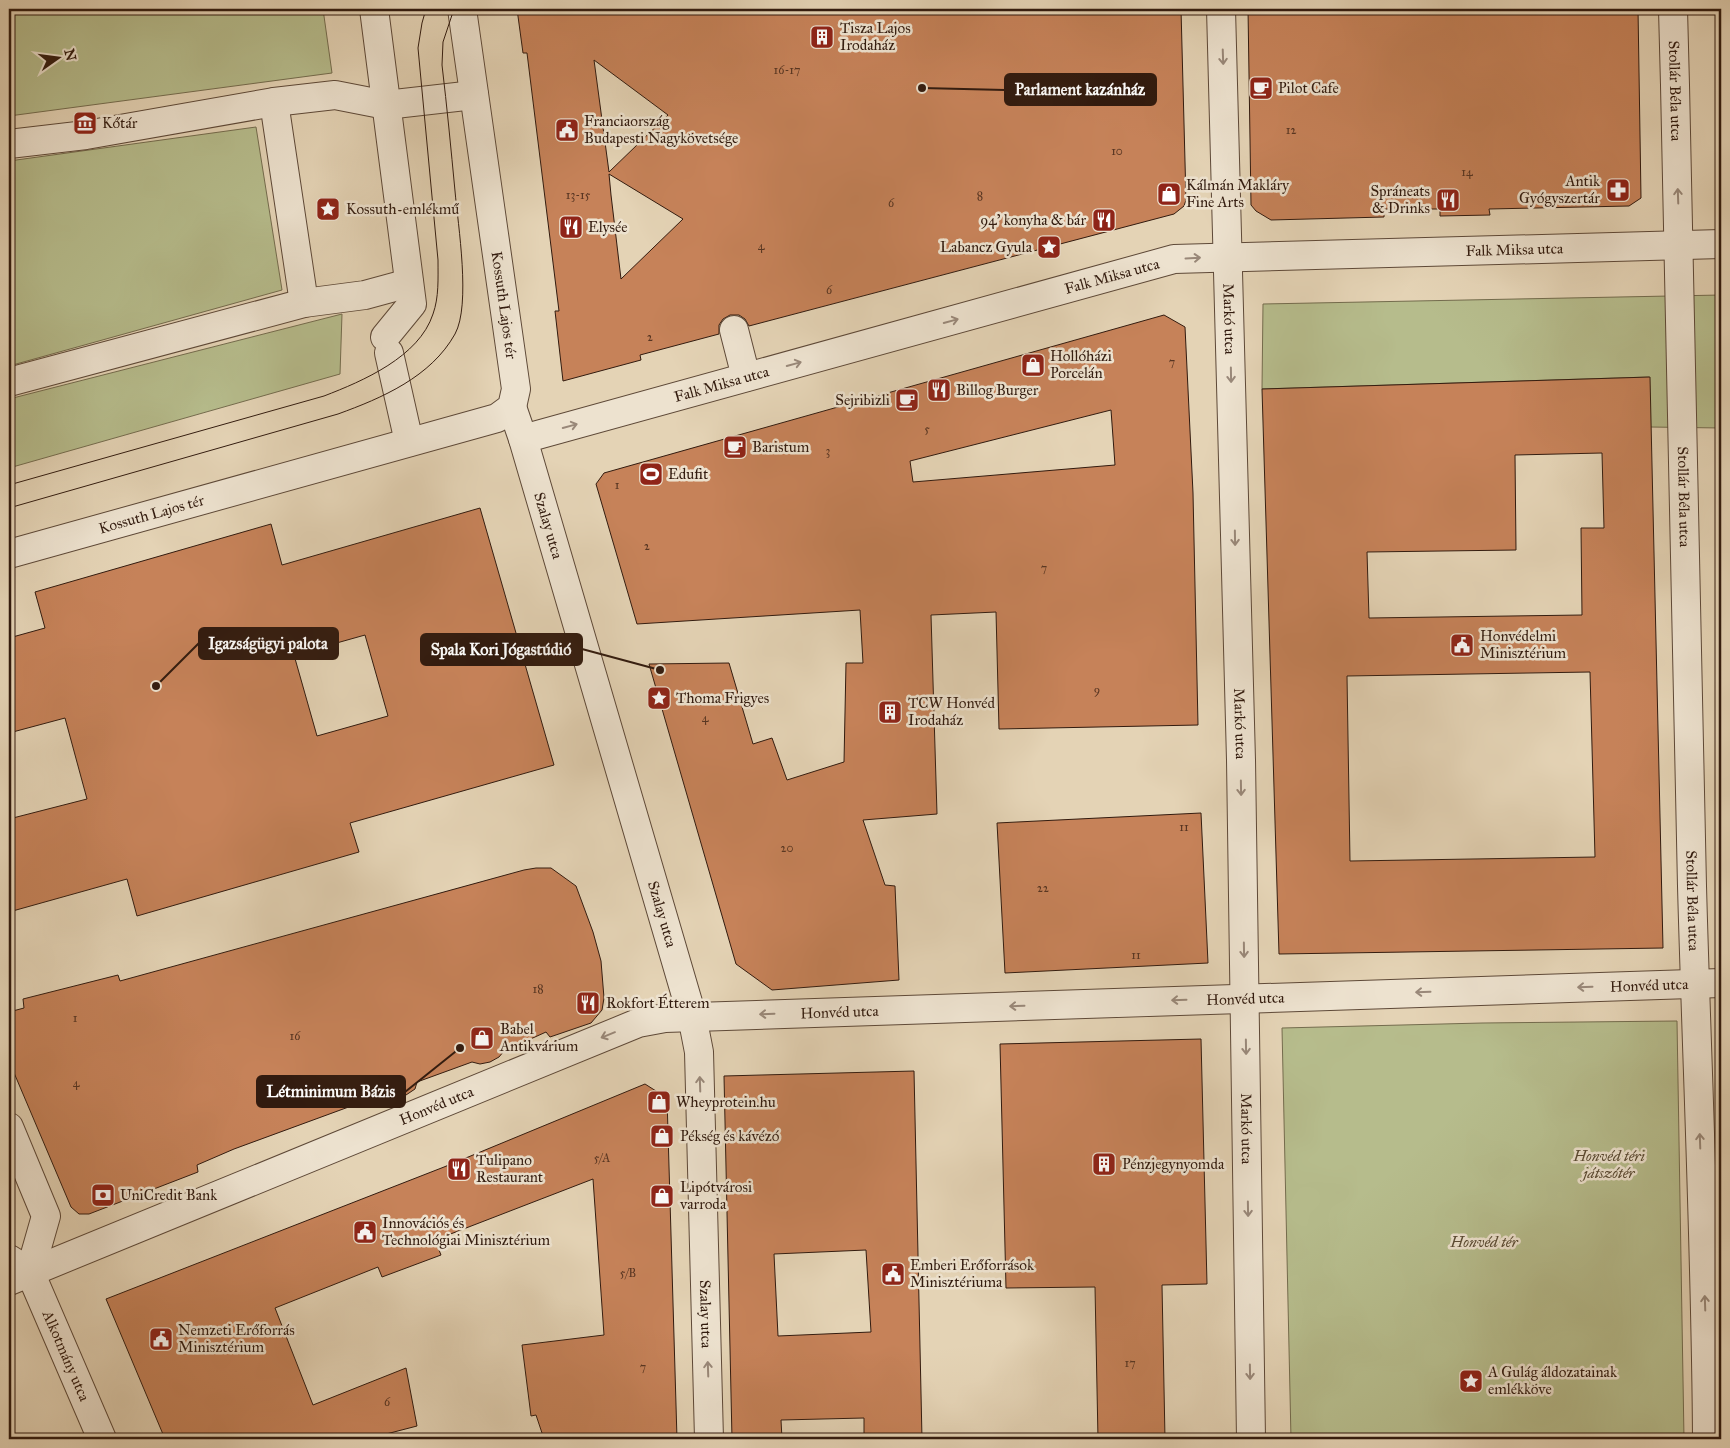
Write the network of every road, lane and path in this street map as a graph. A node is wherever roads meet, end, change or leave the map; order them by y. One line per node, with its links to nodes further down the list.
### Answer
1 (374, 9): 7 (street)
2 (462, 9): 5 (street, Kossuth Lajos tér)
3 (1221, 9): 11 (street, Markó utca, one-way to 11)
4 (1673, 9): 9 (street, Stollár Béla utca, one-way to 4)
5 (474, 95): 7 (street); 17 (street, Kossuth Lajos tér)
6 (274, 102): 7 (street); 8 (street); 13 (street)
7 (386, 105): 12 (street)
8 (10, 140)
9 (1680, 244): 10 (street, Falk Miksa utca); 11 (street, Falk Miksa utca); 21 (street, Stollár Béla utca)
10 (1721, 244)
11 (1228, 256): 15 (street, Falk Miksa utca, one-way to 11); 22 (street, Markó utca, one-way to 22)
12 (409, 283): 13 (street); 19 (street)
13 (304, 303): 16 (street)
14 (734, 330): 15 (street)
15 (746, 377): 18 (street, Falk Miksa utca, one-way to 15)
16 (9, 382)
17 (512, 406): 18 (street, Szalay utca); 19 (street, Kossuth Lajos tér)
18 (523, 439): 23 (street, Szalay utca)
19 (410, 442): 20 (street, Kossuth Lajos tér)
20 (9, 554)
21 (1708, 983): 22 (street, Honvéd utca, one-way to 22); 29 (street, one-way to 21)
22 (1246, 998): 23 (street, Honvéd utca, one-way to 23); 28 (street, Markó utca, one-way to 28)
23 (692, 1016): 25 (street, Honvéd utca, one-way to 25); 27 (street, Szalay utca, one-way to 23)
24 (9, 1127): 25 (street)
25 (16, 1271): 26 (street, Alkotmány utca)
26 (102, 1439)
27 (709, 1439)
28 (1251, 1439)
29 (1707, 1439)

